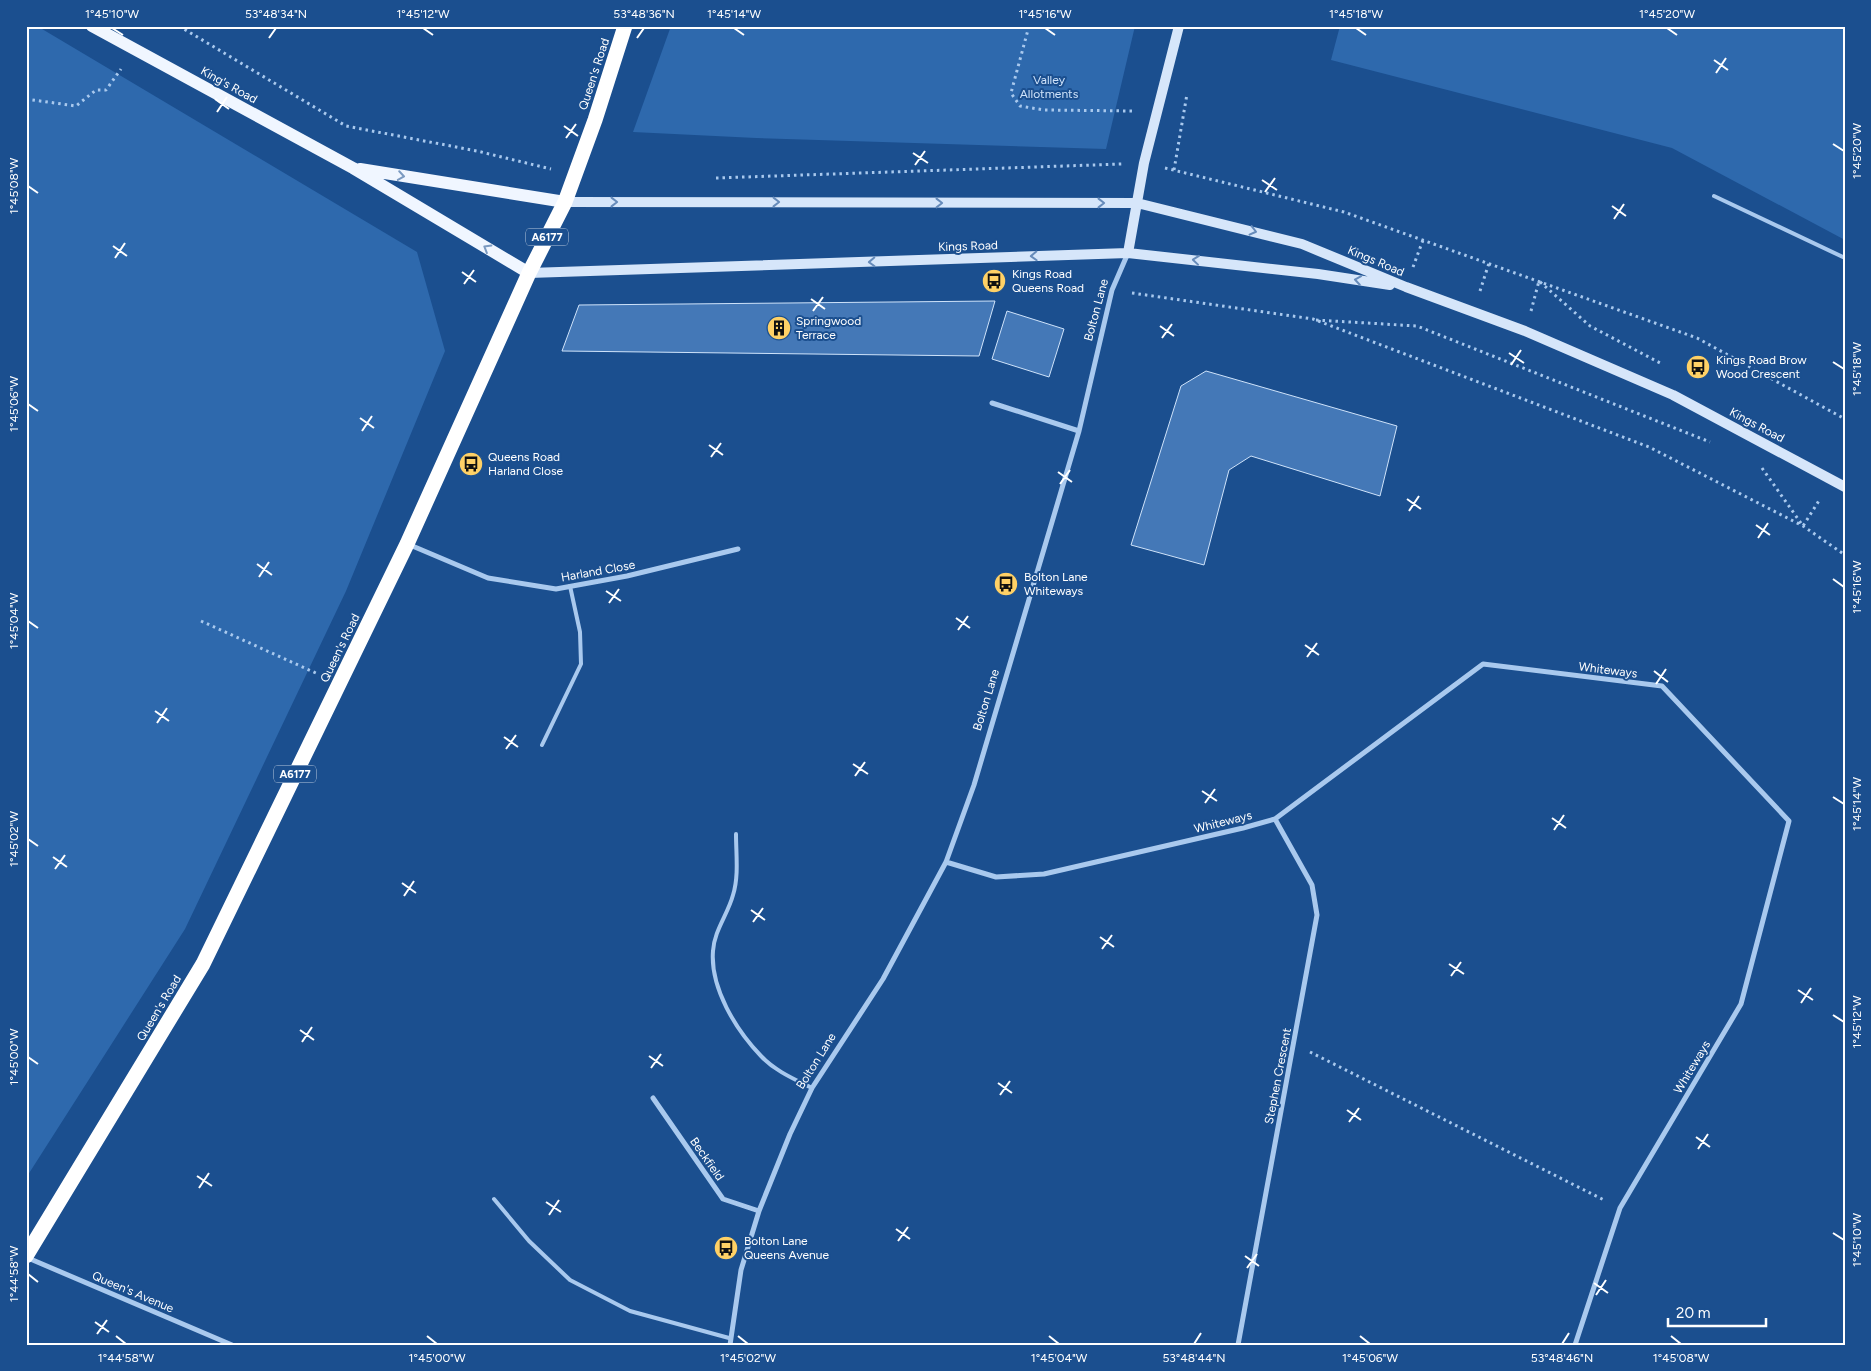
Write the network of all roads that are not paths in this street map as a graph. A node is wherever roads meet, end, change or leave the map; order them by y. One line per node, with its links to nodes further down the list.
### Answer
1 (92, 26): 4 (main road, King's Road)
2 (625, 26): 6 (highway, Queen's Road / A6177)
3 (1179, 26): 7 (street, Bolton Lane)
4 (353, 168): 6 (main road, King's Road, one-way to 6); 10 (main road, King's Road, one-way to 4)
5 (1714, 196): 9 (lane)
6 (565, 202): 7 (street, Kings Road, one-way to 7); 10 (highway, Queen's Road / A6177)
7 (1137, 203): 8 (street, Bolton Lane); 11 (street, Kings Road, one-way to 11)
8 (1128, 253): 10 (street, Kings Road, one-way to 10); 11 (street, Kings Road, one-way to 8); 13 (street, Bolton Lane)
9 (1845, 258)
10 (529, 273): 15 (highway, Queen's Road / A6177)
11 (1406, 287): 14 (street, Kings Road)
12 (992, 404): 13 (street)
13 (1079, 431): 21 (street, Bolton Lane)
14 (1845, 487)
15 (407, 544): 17 (street, Harland Close); 26 (highway, Queen's Road / A6177)
16 (738, 549): 17 (street, Harland Close)
17 (570, 586): 18 (lane)
18 (542, 745)
19 (1275, 819): 21 (street, Whiteways); 30 (street, Stephen Crescent); 31 (street, Whiteways)
20 (736, 834): 22 (lane)
21 (946, 862): 22 (street, Bolton Lane)
22 (812, 1088): 25 (street, Bolton Lane)
23 (653, 1098): 25 (street, Beckfield)
24 (494, 1199): 27 (lane)
25 (759, 1211): 27 (street, Bolton Lane)
26 (26, 1257): 28 (street, Queen's Avenue)
27 (729, 1338): 29 (street, Bolton Lane)
28 (232, 1345)
29 (730, 1345)
30 (1238, 1345)
31 (1575, 1345)

